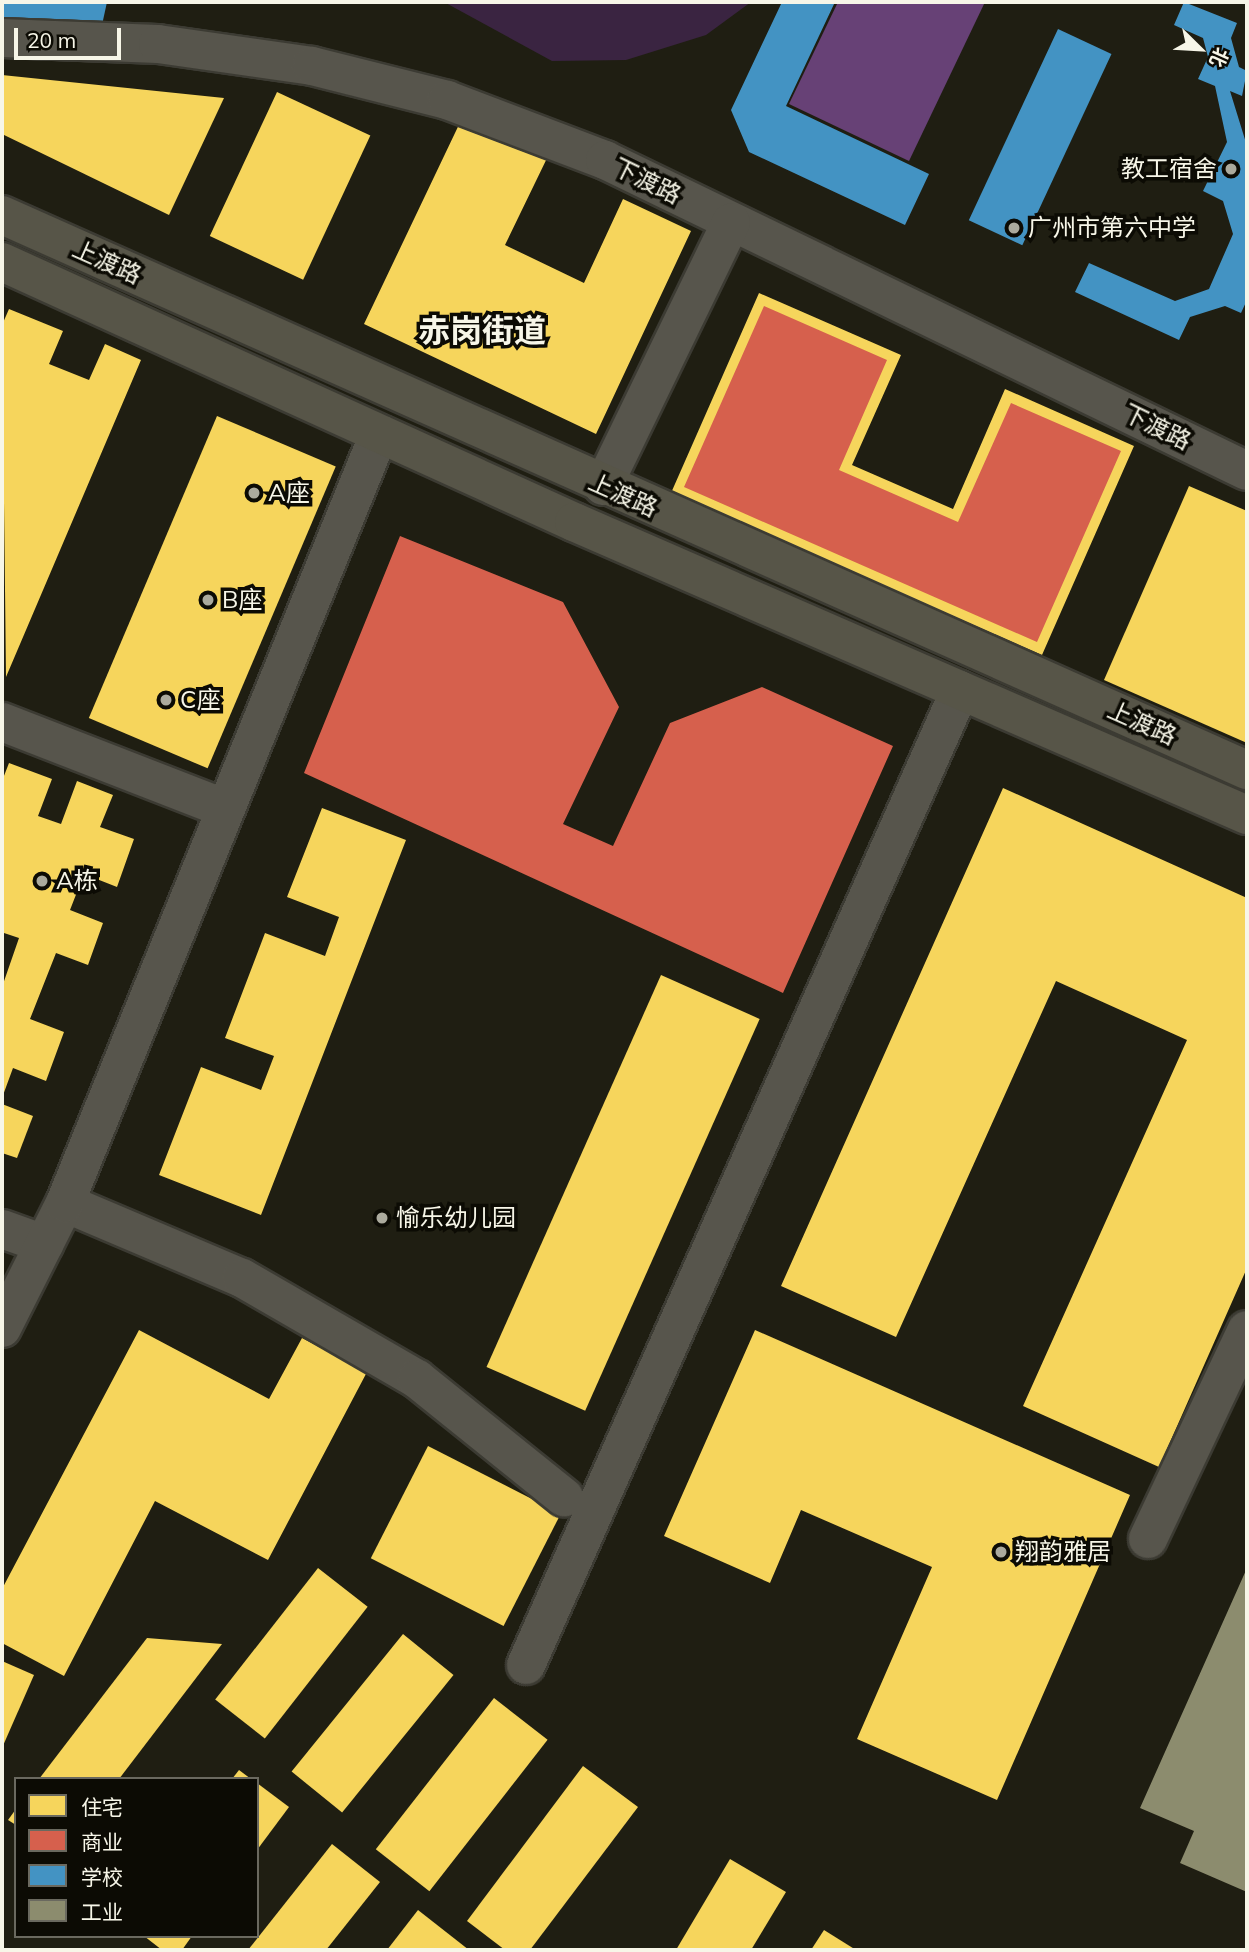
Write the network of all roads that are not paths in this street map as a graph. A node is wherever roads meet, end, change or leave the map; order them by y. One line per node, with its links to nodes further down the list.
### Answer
1 (2, 38): 3 (street, 下渡路)
2 (2, 215): 7 (main road, 上渡路)
3 (732, 222): 6 (street, 下渡路); 7 (street)
4 (2, 262): 5 (main road, 上渡路)
5 (379, 434): 8 (main road, 上渡路); 11 (street)
6 (1247, 471)
7 (603, 486): 10 (main road, 上渡路)
8 (960, 690): 12 (main road, 上渡路); 20 (street)
9 (2, 722): 11 (street)
10 (1247, 770)
11 (225, 808): 13 (street)
12 (1247, 815)
13 (65, 1203): 15 (street); 18 (street)
14 (2, 1229): 15 (street)
15 (44, 1244): 16 (street)
16 (2, 1328)
17 (1247, 1330): 19 (street)
18 (564, 1497)
19 (1148, 1539)
20 (526, 1665)

